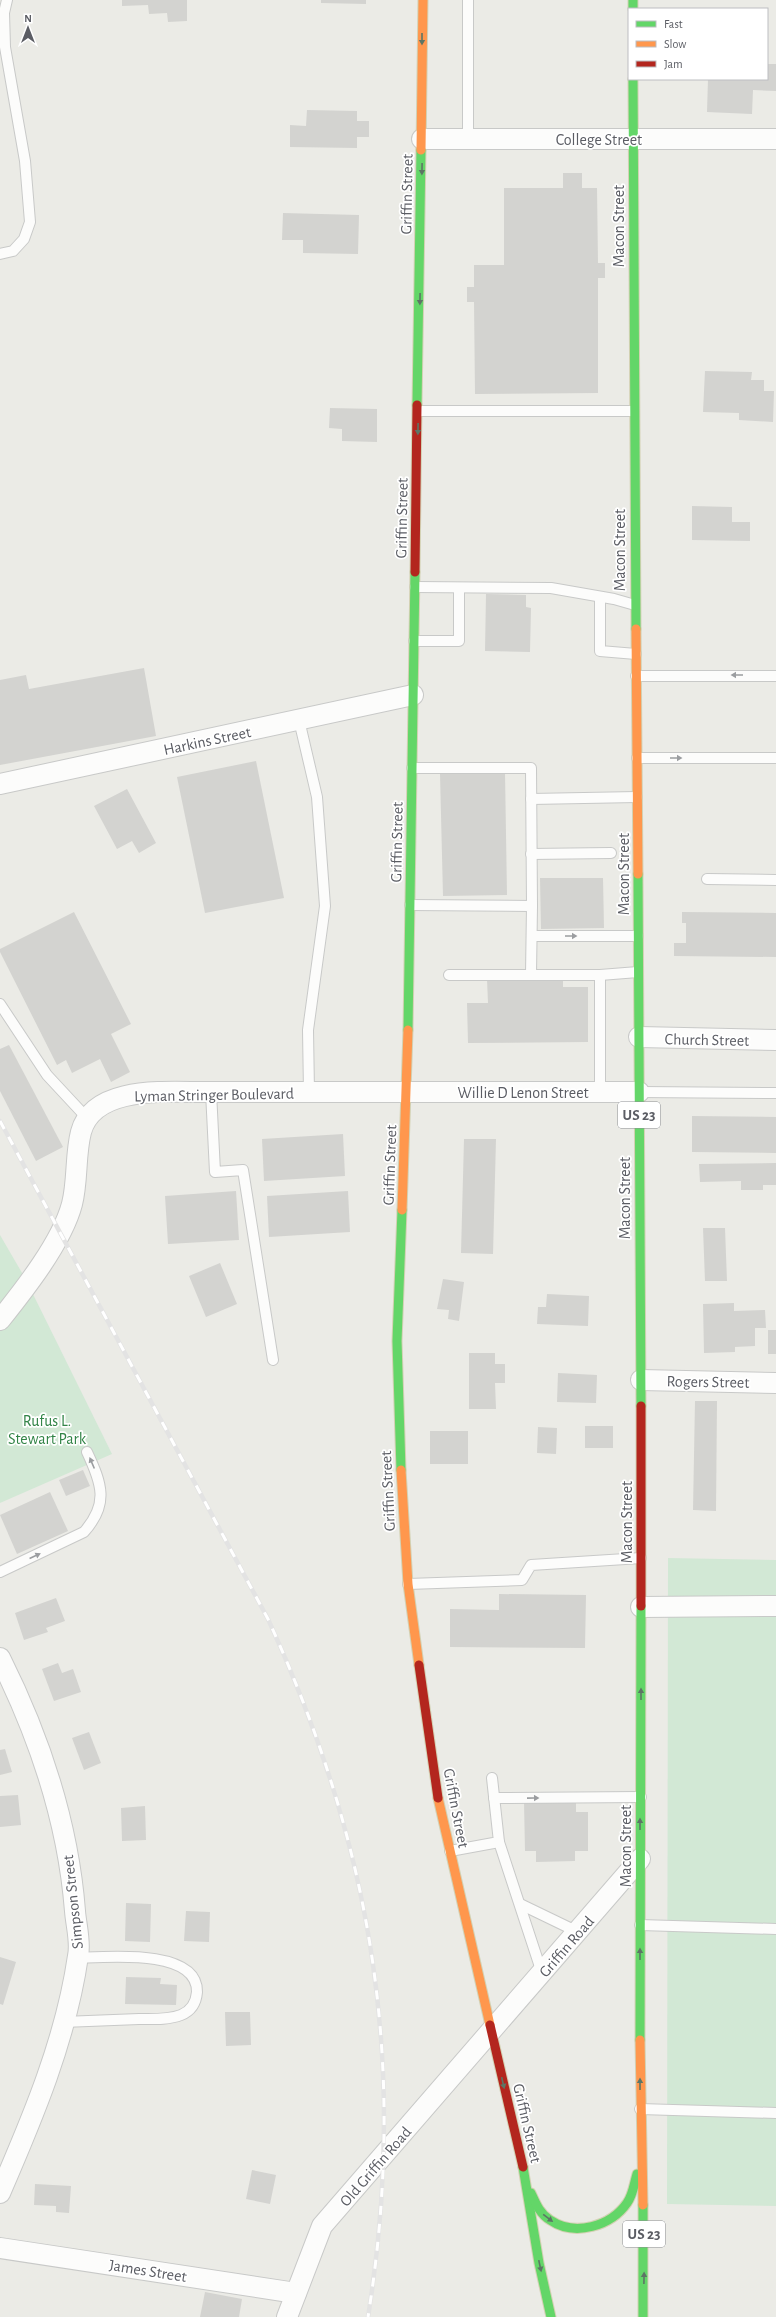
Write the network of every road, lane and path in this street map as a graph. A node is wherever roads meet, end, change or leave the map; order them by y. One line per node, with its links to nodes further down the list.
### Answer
1 (7, 0): 9 (lane)
2 (423, 0): 5 (main road, Griffin Street, one-way to 5)
3 (468, 0): 6 (lane)
4 (633, 80): 8 (main road, Macon Street / US 23)
5 (422, 139): 6 (street, College Street); 10 (main road, Griffin Street, one-way to 10)
6 (468, 139): 8 (street, College Street)
7 (776, 139): 8 (street, College Street)
8 (633, 140): 11 (main road, Macon Street / US 23)
9 (0, 254)
10 (418, 410): 11 (lane); 12 (main road, Griffin Street, one-way to 12)
11 (633, 411): 15 (main road, Macon Street / US 23)
12 (415, 587): 13 (lane); 16 (main road, Griffin Street)
13 (459, 588): 14 (lane); 16 (lane)
14 (600, 596): 15 (lane); 17 (lane)
15 (635, 605): 17 (main road, Macon Street / US 23)
16 (414, 641): 20 (main road, Griffin Street)
17 (636, 654): 18 (main road, Macon Street / US 23)
18 (636, 676): 19 (lane, one-way to 18); 22 (main road, Macon Street / US 23)
19 (776, 676)
20 (413, 695): 21 (street, Harkins Street); 24 (main road, Griffin Street)
21 (299, 720): 25 (street, Harkins Street); 44 (lane)
22 (637, 758): 23 (lane, one-way to 23); 26 (main road, Macon Street / US 23)
23 (776, 758)
24 (412, 768): 27 (lane); 32 (main road, Griffin Street)
25 (0, 784)
26 (637, 798): 27 (lane); 35 (main road, Macon Street / US 23)
27 (531, 799): 29 (lane)
28 (611, 853): 29 (lane)
29 (531, 854): 33 (lane)
30 (707, 879): 31 (lane)
31 (776, 880)
32 (410, 905): 33 (lane); 45 (main road, Griffin Street)
33 (532, 906): 34 (lane)
34 (532, 936): 35 (lane, one-way to 35); 38 (lane)
35 (638, 936): 36 (main road, Macon Street / US 23)
36 (638, 972): 39 (lane); 41 (main road, Macon Street / US 23)
37 (449, 974): 38 (lane)
38 (531, 974): 39 (lane)
39 (600, 974): 46 (lane)
40 (0, 1004): 49 (lane)
41 (639, 1037): 42 (street, Church Street); 47 (main road, Macon Street / US 23)
42 (776, 1040)
43 (211, 1092): 44 (street, Lyman Stringer Boulevard); 49 (street, Lyman Stringer Boulevard); 51 (lane)
44 (309, 1092): 45 (street, Lyman Stringer Boulevard)
45 (406, 1092): 46 (street, Willie D Lenon Street); 57 (main road, Griffin Street)
46 (600, 1092): 47 (street, Willie D Lenon Street)
47 (639, 1092): 48 (lane); 52 (main road, Macon Street / US 23)
48 (776, 1093)
49 (87, 1118): 50 (street, Lyman Stringer Boulevard)
50 (0, 1320)
51 (273, 1360)
52 (641, 1380): 53 (street, Rogers Street); 55 (main road, Macon Street / US 23)
53 (776, 1383)
54 (87, 1452): 56 (lane, one-way to 54)
55 (641, 1558): 57 (lane); 59 (main road, Macon Street / US 23)
56 (0, 1572)
57 (408, 1584): 65 (main road, Griffin Street)
58 (776, 1606): 59 (street)
59 (641, 1607): 62 (main road, Macon Street / US 23, one-way to 59)
60 (0, 1658): 71 (street, Simpson Street)
61 (492, 1778): 63 (lane)
62 (641, 1797): 63 (lane, one-way to 62); 66 (main road, Macon Street / US 23, one-way to 62)
63 (494, 1798): 64 (lane)
64 (499, 1842): 65 (lane); 67 (lane)
65 (450, 1851): 74 (main road, Griffin Street)
66 (640, 1859): 68 (main road, Macon Street / US 23); 70 (street, Griffin Road)
67 (520, 1904): 70 (lane); 72 (lane)
68 (640, 1925): 69 (lane); 75 (main road, Macon Street / US 23, one-way to 68)
69 (776, 1929)
70 (578, 1932): 72 (street, Griffin Road)
71 (78, 1958): 73 (street, Simpson Street); 73 (lane)
72 (542, 1973): 74 (street, Griffin Road)
73 (63, 2022): 79 (street, Simpson Street)
74 (491, 2032): 78 (main road, Griffin Street, one-way to 78); 81 (street, Old Griffin Road)
75 (640, 2109): 76 (lane); 77 (main road, Macon Street / US 23)
76 (776, 2112)
77 (642, 2151): 78 (main road, one-way to 77); 84 (main road, Macon Street / US 23, one-way to 77)
78 (527, 2186): 83 (main road, Griffin Street, one-way to 83)
79 (0, 2193)
80 (0, 2248): 81 (street, James Street)
81 (296, 2293): 82 (street, Old Griffin Road)
82 (286, 2317)
83 (551, 2317)
84 (643, 2317)

